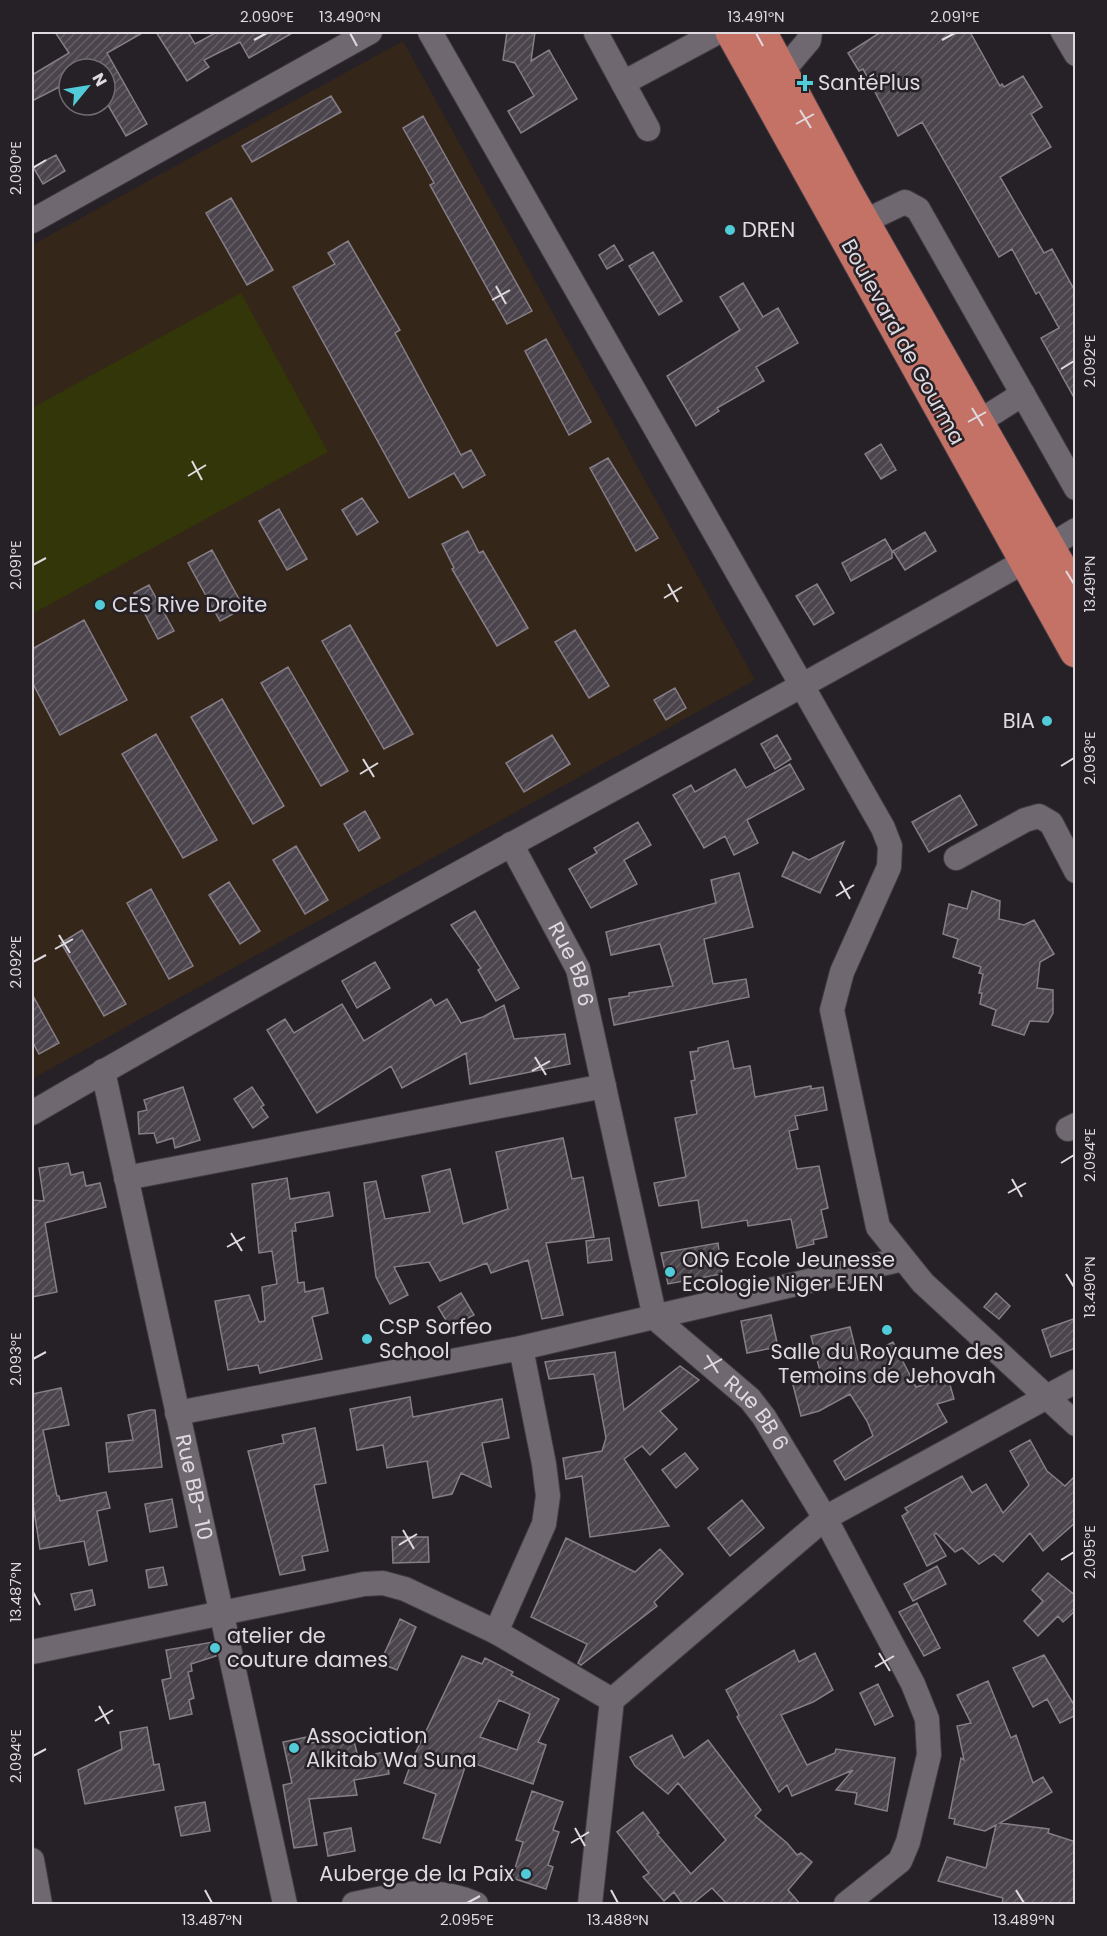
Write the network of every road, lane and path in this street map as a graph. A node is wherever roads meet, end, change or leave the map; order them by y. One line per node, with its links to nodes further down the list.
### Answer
1 (370, 32): 13 (street)
2 (430, 32): 22 (street)
3 (718, 32): 11 (street)
4 (732, 32): 19 (highway, Boulevard de Gourma)
5 (760, 32): 10 (highway, Boulevard de Gourma)
6 (810, 32): 10 (street)
7 (1063, 32): 9 (street)
8 (596, 33): 11 (street)
9 (1076, 54)
10 (782, 73): 14 (highway, Boulevard de Gourma)
11 (623, 83): 12 (street)
12 (648, 129)
13 (32, 219)
14 (863, 222): 15 (street); 16 (highway, Boulevard de Gourma)
15 (1023, 394): 16 (street); 17 (street)
16 (977, 423): 19 (highway, Boulevard de Gourma)
17 (1076, 488)
18 (1076, 530): 19 (street)
19 (1036, 554): 20 (highway, Boulevard de Gourma); 21 (highway, Boulevard de Gourma); 22 (street)
20 (1076, 596)
21 (1076, 651)
22 (802, 687): 23 (street); 30 (street)
23 (511, 844): 26 (street); 27 (street, Rue BB 6)
24 (956, 858): 25 (street)
25 (1076, 872)
26 (103, 1071): 28 (street); 29 (street, Rue BB- 10)
27 (604, 1086): 29 (street); 31 (street, Rue BB 6)
28 (32, 1113)
29 (126, 1178): 35 (street, Rue BB- 10)
30 (903, 1259): 31 (street); 34 (street)
31 (655, 1318): 32 (street); 37 (street, Rue BB 6)
32 (521, 1348): 35 (street); 39 (street)
33 (1076, 1381): 34 (street)
34 (1047, 1397): 36 (street); 37 (street)
35 (177, 1413): 38 (street, Rue BB- 10)
36 (1076, 1424)
37 (825, 1518): 41 (street); 48 (street, Rue BB 6)
38 (221, 1613): 39 (street); 40 (street); 44 (street, Rue BB- 10)
39 (496, 1632): 41 (street)
40 (32, 1652)
41 (612, 1700): 47 (street)
42 (32, 1860): 43 (street)
43 (40, 1905)
44 (285, 1905)
45 (354, 1905): 46 (street)
46 (476, 1905)
47 (590, 1905)
48 (846, 1905)

